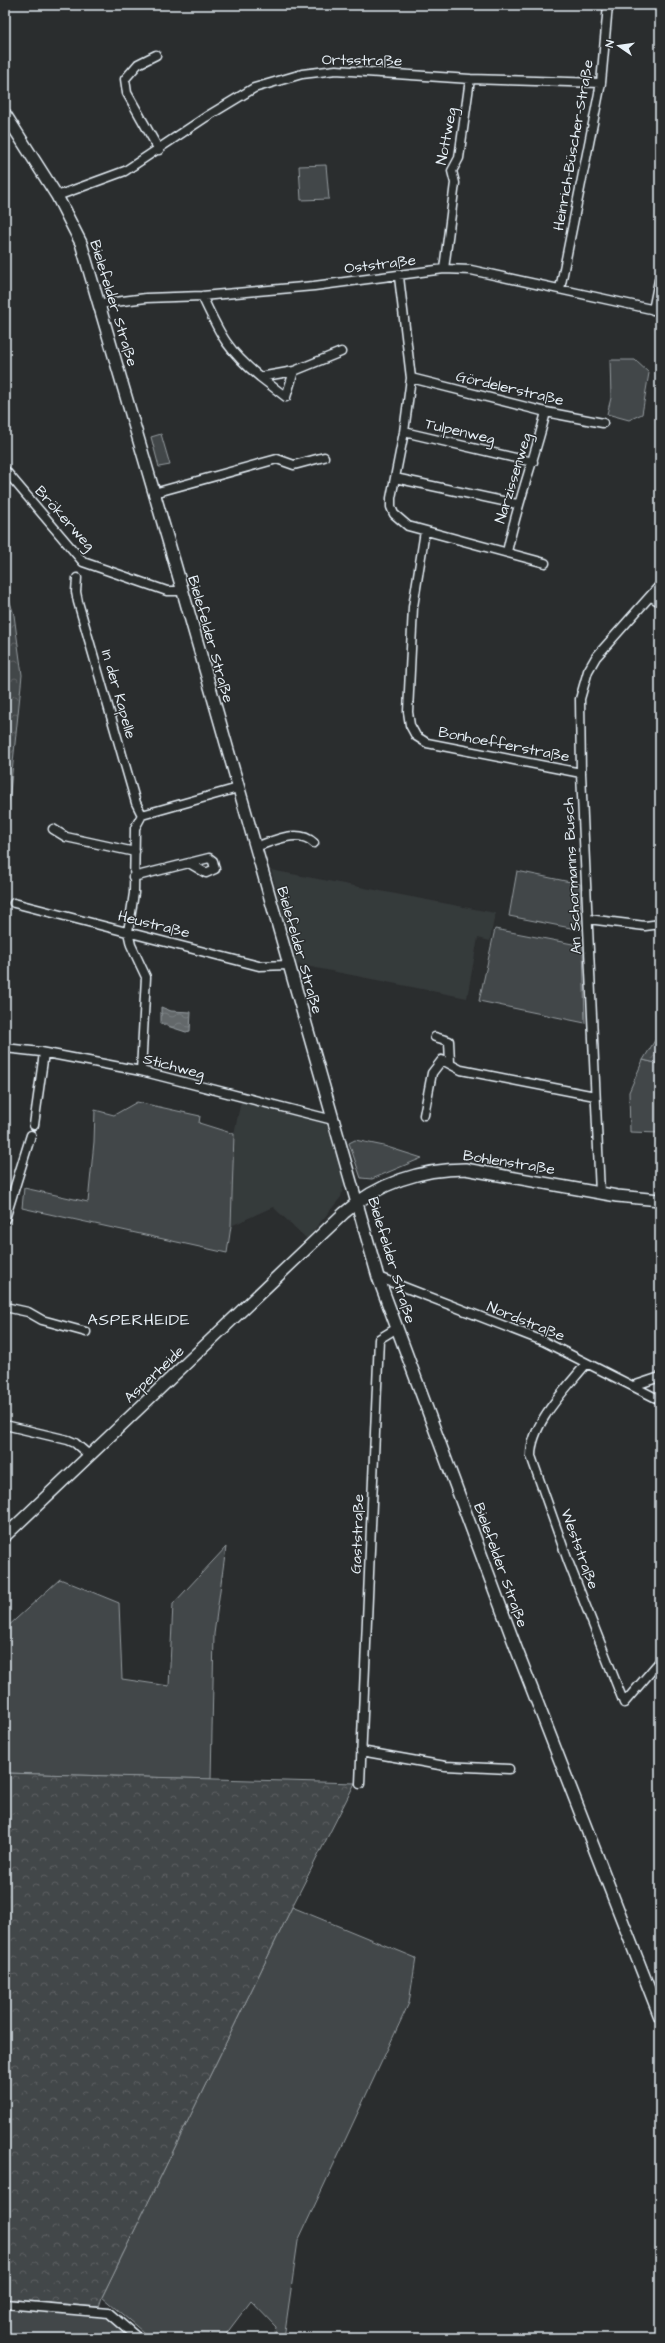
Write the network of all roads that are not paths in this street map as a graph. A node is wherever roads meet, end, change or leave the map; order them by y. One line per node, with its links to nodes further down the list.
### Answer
1 (608, 5): 4 (street, Heinrich-Büscher-Straße)
2 (156, 55): 6 (street)
3 (470, 80): 4 (street, Ortsstraße); 6 (street, Ortsstraße); 8 (street, Nottweg)
4 (601, 83): 11 (street, Heinrich-Büscher-Straße)
5 (5, 114): 7 (main road, Bielefelder Straße)
6 (159, 150): 7 (street, Ortsstraße)
7 (57, 196): 13 (main road, Bielefelder Straße)
8 (444, 269): 10 (street, Oststraße); 11 (street, Oststraße)
9 (660, 275): 14 (street)
10 (399, 277): 12 (street, Oststraße); 18 (street)
11 (560, 289): 14 (street, Oststraße)
12 (202, 296): 13 (street, Oststraße); 17 (street)
13 (99, 304): 26 (main road, Bielefelder Straße)
14 (657, 310)
15 (341, 352): 16 (street)
16 (294, 371): 17 (street); 17 (street)
17 (260, 377)
18 (411, 378): 19 (street, Gördelerstraße); 21 (street)
19 (546, 412): 20 (street, Gördelerstraße); 23 (street, Narzissenweg)
20 (603, 423)
21 (404, 432): 23 (street, Tulpenweg); 25 (street)
22 (324, 457): 26 (street)
23 (533, 462): 27 (street, Narzissenweg)
24 (5, 470): 33 (street, Brökerweg)
25 (395, 478): 27 (street); 28 (street)
26 (154, 493): 33 (main road, Bielefelder Straße)
27 (518, 504): 29 (street, Narzissenweg)
28 (425, 531): 29 (street); 36 (street, Bonhoefferstraße)
29 (506, 552): 30 (street)
30 (545, 563)
31 (78, 578): 38 (street, In der Kapelle)
32 (660, 585): 34 (street, An Schormanns Busch)
33 (182, 592): 37 (main road, Bielefelder Straße)
34 (651, 597): 35 (street); 36 (street, An Schormanns Busch)
35 (660, 602)
36 (581, 773): 46 (street, An Schormanns Busch)
37 (238, 788): 38 (street); 41 (main road, Bielefelder Straße)
38 (142, 815): 42 (street)
39 (53, 829): 42 (street)
40 (314, 843): 41 (street)
41 (255, 847): 49 (main road, Bielefelder Straße)
42 (134, 852): 44 (street)
43 (189, 863): 44 (street)
44 (133, 877): 48 (street)
45 (14, 903): 48 (street, Heustraße)
46 (588, 919): 47 (street); 55 (street, An Schormanns Busch)
47 (660, 924)
48 (128, 932): 49 (street, Heustraße); 54 (street)
49 (289, 965): 57 (main road, Bielefelder Straße)
50 (435, 1037): 53 (street)
51 (5, 1048): 52 (street, Stichweg)
52 (44, 1053): 54 (street, Stichweg); 58 (street)
53 (446, 1061): 55 (street); 56 (street)
54 (141, 1071): 57 (street, Stichweg)
55 (595, 1096): 60 (street, An Schormanns Busch)
56 (424, 1115)
57 (334, 1120): 62 (main road, Bielefelder Straße)
58 (34, 1125)
59 (31, 1135): 63 (street)
60 (600, 1193): 61 (main road, Bohlenstraße); 62 (main road, Bohlenstraße)
61 (660, 1200)
62 (358, 1201): 64 (main road, Bielefelder Straße); 73 (main road, Asperheide)
63 (5, 1219)
64 (378, 1276): 66 (main road, Bielefelder Straße); 68 (street, Nordstraße)
65 (5, 1307): 67 (street)
66 (397, 1328): 76 (street, Gaststraße); 79 (main road, Bielefelder Straße)
67 (86, 1332)
68 (586, 1364): 70 (street, Nordstraße); 75 (street, Weststraße)
69 (660, 1377): 70 (street)
70 (633, 1386): 71 (street, Nordstraße)
71 (660, 1400)
72 (5, 1425): 73 (street)
73 (90, 1456): 74 (main road, Asperheide)
74 (5, 1536)
75 (660, 1661)
76 (361, 1751): 77 (street); 78 (street, Gaststraße)
77 (509, 1769)
78 (360, 1784)
79 (660, 2018)
80 (5, 2304): 81 (street)
81 (138, 2338)

